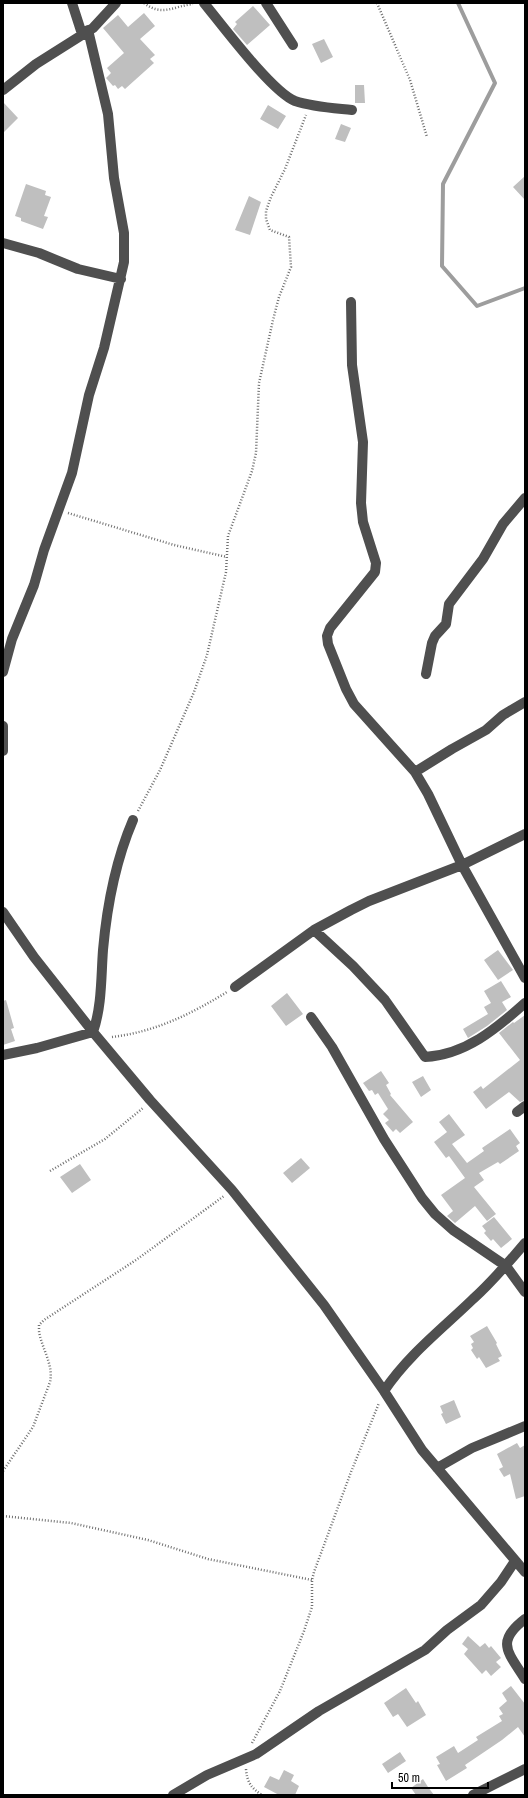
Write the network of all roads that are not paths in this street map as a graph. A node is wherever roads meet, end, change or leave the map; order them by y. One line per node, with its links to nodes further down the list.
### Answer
1 (72, 3): 5 (street)
2 (116, 3): 5 (street)
3 (266, 3): 6 (street)
4 (205, 4): 8 (street)
5 (85, 32): 7 (street); 10 (street)
6 (293, 45)
7 (3, 90)
8 (352, 110)
9 (3, 243): 10 (street)
10 (121, 279): 13 (street)
11 (351, 302): 18 (street)
12 (525, 498): 14 (street)
13 (3, 672)
14 (426, 674)
15 (525, 702): 18 (street)
16 (3, 726): 17 (street)
17 (3, 751)
18 (415, 772): 21 (street)
19 (133, 820): 28 (street)
20 (525, 834): 21 (street)
21 (462, 865): 23 (street); 24 (street)
22 (3, 912): 28 (street)
23 (314, 930): 25 (street); 26 (street)
24 (525, 978)
25 (235, 987)
26 (525, 1003)
27 (312, 1017): 33 (street)
28 (96, 1035): 29 (street); 35 (street)
29 (3, 1055)
30 (525, 1106): 31 (street)
31 (525, 1115)
32 (525, 1243): 33 (street)
33 (506, 1266): 34 (street); 35 (street)
34 (525, 1292)
35 (384, 1391): 37 (street)
36 (525, 1426): 37 (street)
37 (437, 1468): 38 (street)
38 (515, 1561): 39 (street); 43 (street)
39 (525, 1572)
40 (525, 1619): 41 (street)
41 (525, 1679)
42 (525, 1769): 44 (street)
43 (173, 1795)
44 (472, 1795)

